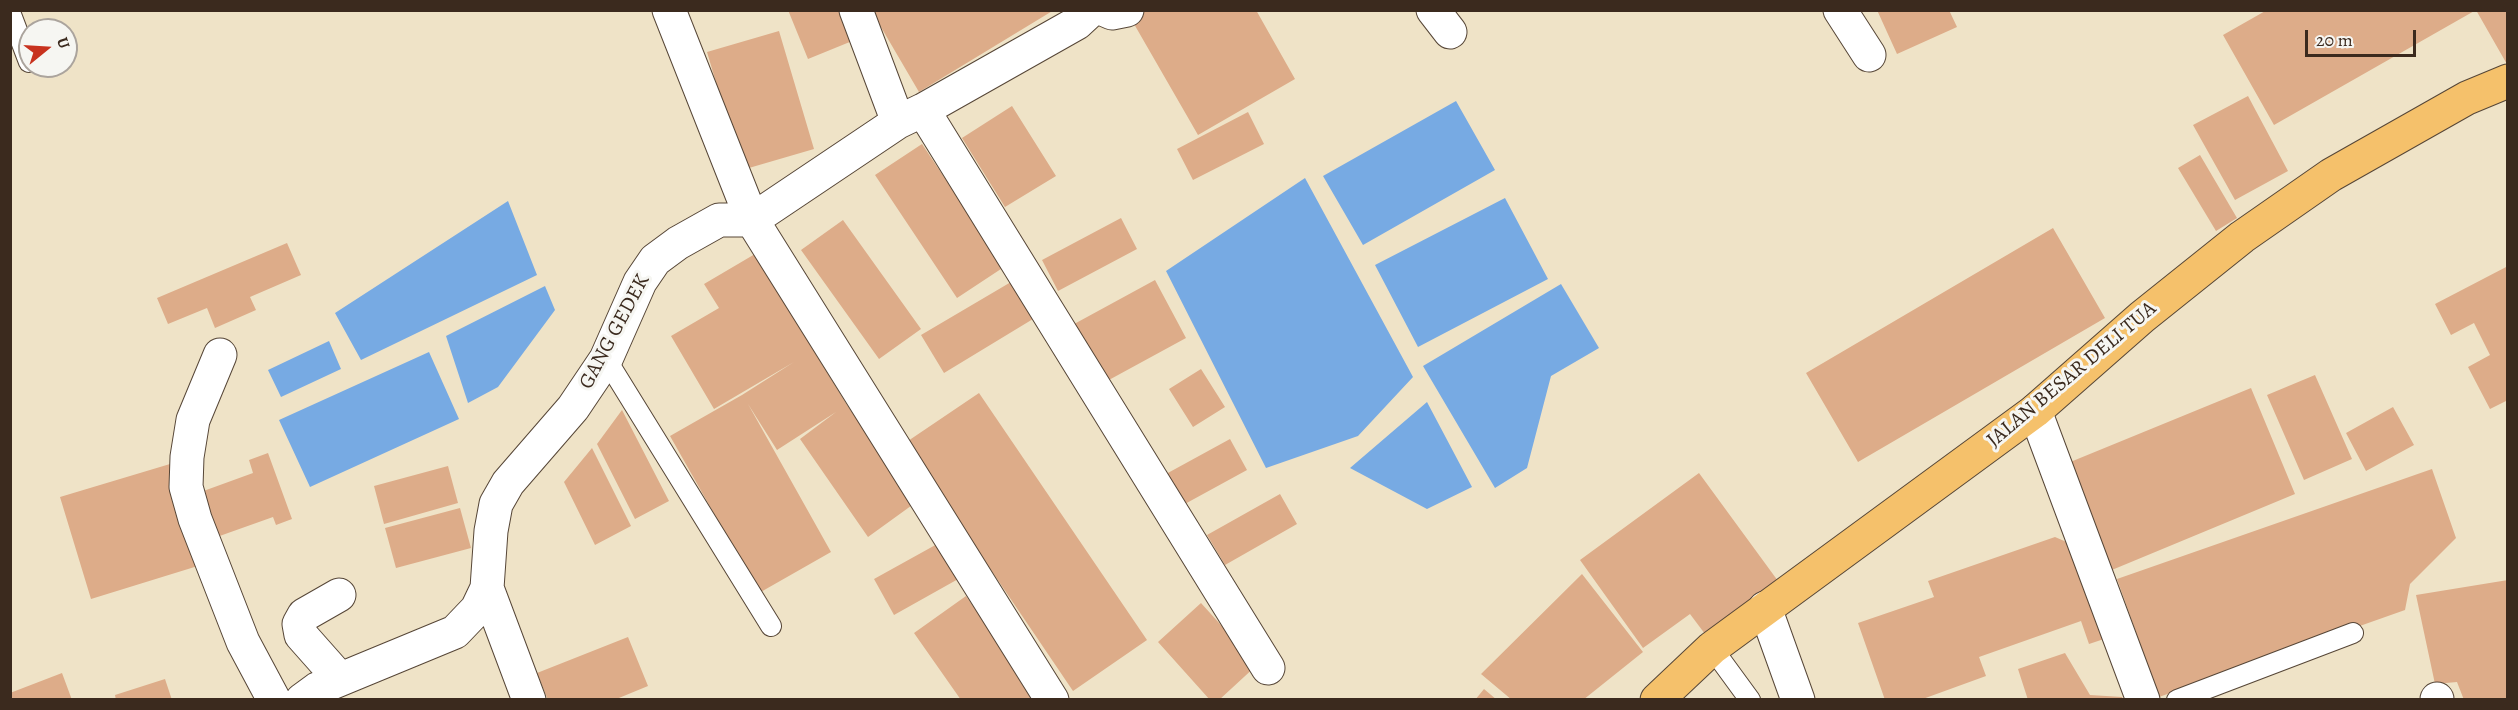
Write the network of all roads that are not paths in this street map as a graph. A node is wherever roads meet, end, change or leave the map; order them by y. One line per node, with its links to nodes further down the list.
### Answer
1 (669, 10): 12 (street)
2 (856, 10): 11 (street)
3 (1091, 10): 11 (street)
4 (1104, 10): 5 (street)
5 (1128, 10)
6 (1839, 10): 9 (street)
7 (10, 12): 8 (lane)
8 (18, 34)
9 (1869, 55)
10 (2508, 81): 15 (main road, JALAN BESAR DELI TUA)
11 (910, 116): 12 (street); 22 (street)
12 (753, 220): 14 (street, GANG GEDEK); 27 (street)
13 (220, 355): 24 (street)
14 (606, 359): 16 (street, GANG GEDEK); 19 (lane)
15 (2035, 411): 18 (main road, JALAN BESAR DELI TUA); 31 (street)
16 (487, 588): 23 (street, GANG GEDEK); 26 (street)
17 (339, 595): 23 (street)
18 (1765, 608): 21 (main road, JALAN BESAR DELI TUA); 30 (street)
19 (771, 626)
20 (2354, 633): 32 (lane)
21 (1712, 648): 28 (main road, JALAN BESAR DELI TUA); 29 (lane)
22 (1268, 668)
23 (340, 679): 25 (street, GANG GEDEK)
24 (274, 699)
25 (302, 699)
26 (530, 699)
27 (1052, 699)
28 (1657, 699)
29 (1750, 699)
30 (1798, 699)
31 (2143, 699)
32 (2177, 699)

